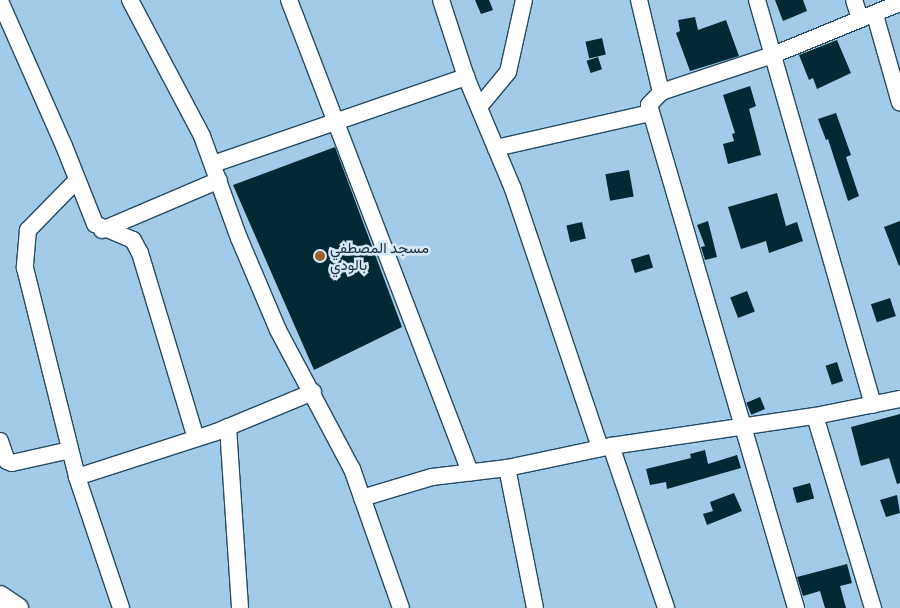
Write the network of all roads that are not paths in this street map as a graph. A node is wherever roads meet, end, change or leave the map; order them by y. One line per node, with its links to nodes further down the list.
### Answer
1 (130, 0): 19 (street)
2 (289, 0): 17 (street)
3 (441, 0): 12 (street)
4 (524, 0): 15 (street)
5 (639, 0): 13 (street)
6 (757, 0): 11 (street)
7 (854, 0): 10 (street)
8 (0, 1): 21 (street)
9 (900, 3): 10 (street)
10 (867, 17): 11 (street); 14 (street)
11 (773, 55): 13 (street); 25 (street)
12 (466, 77): 15 (street); 17 (street)
13 (661, 92): 16 (street)
14 (900, 103)
15 (479, 107): 18 (street)
16 (650, 113): 18 (street); 28 (street)
17 (336, 122): 19 (street); 34 (street)
18 (496, 148): 31 (street)
19 (214, 164): 20 (street)
20 (219, 180): 22 (street); 23 (street)
21 (76, 181): 22 (street); 32 (street)
22 (102, 230): 29 (street)
23 (313, 392): 27 (street); 36 (street)
24 (900, 399): 25 (street)
25 (873, 405): 26 (street)
26 (814, 416): 28 (street); 45 (street)
27 (228, 427): 29 (street); 40 (street)
28 (740, 428): 31 (street); 44 (street)
29 (196, 438): 35 (street)
30 (0, 441): 32 (street)
31 (606, 447): 33 (street); 43 (street)
32 (70, 450): 35 (street)
33 (507, 468): 34 (street); 42 (street)
34 (470, 472): 36 (street)
35 (77, 477): 39 (street)
36 (362, 498): 41 (street)
37 (0, 596): 38 (street)
38 (18, 608)
39 (121, 608)
40 (240, 608)
41 (401, 608)
42 (535, 608)
43 (666, 608)
44 (796, 608)
45 (873, 608)

